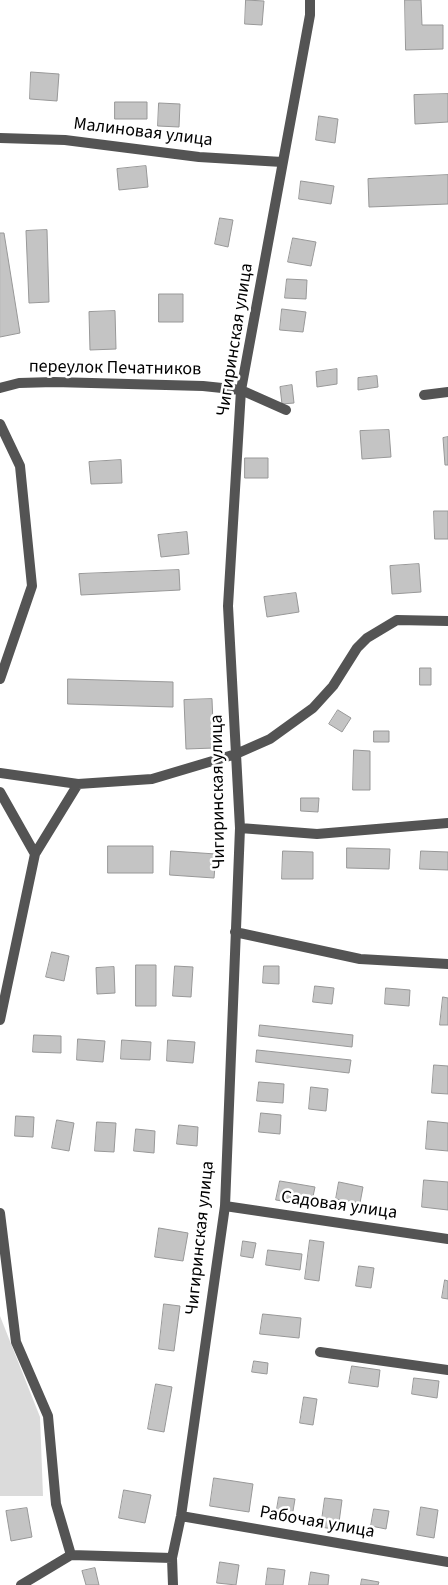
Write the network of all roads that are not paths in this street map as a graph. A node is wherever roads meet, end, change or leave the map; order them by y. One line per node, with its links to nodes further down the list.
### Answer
1 (310, 0): 3 (street, Чигиринская улица)
2 (0, 138): 3 (street, Малиновая улица)
3 (282, 162): 5 (street, Чигиринская улица)
4 (0, 388): 5 (street, переулок Печатников)
5 (241, 390): 8 (street, переулок Печатников); 12 (street, Чигиринская улица)
6 (448, 392): 7 (street)
7 (424, 395)
8 (286, 410)
9 (0, 424): 11 (street)
10 (448, 621): 12 (street)
11 (0, 679)
12 (236, 754): 14 (street); 17 (street, Чигиринская улица)
13 (0, 773): 14 (street)
14 (78, 784): 18 (street)
15 (0, 792): 18 (street)
16 (448, 823): 17 (street)
17 (240, 828): 19 (street, Чигиринская улица)
18 (35, 854): 21 (street)
19 (235, 932): 20 (street); 22 (street, Чигиринская улица)
20 (448, 964)
21 (0, 1020)
22 (225, 1206): 24 (street, Садовая улица); 27 (street, Чигиринская улица)
23 (0, 1213): 28 (street)
24 (448, 1239)
25 (320, 1352): 26 (street)
26 (448, 1370)
27 (181, 1516): 29 (street, Чигиринская улица); 30 (street, Рабочая улица)
28 (71, 1555): 29 (street); 31 (street)
29 (172, 1558): 32 (street, Чигиринская улица)
30 (448, 1562)
31 (20, 1585)
32 (173, 1585)

